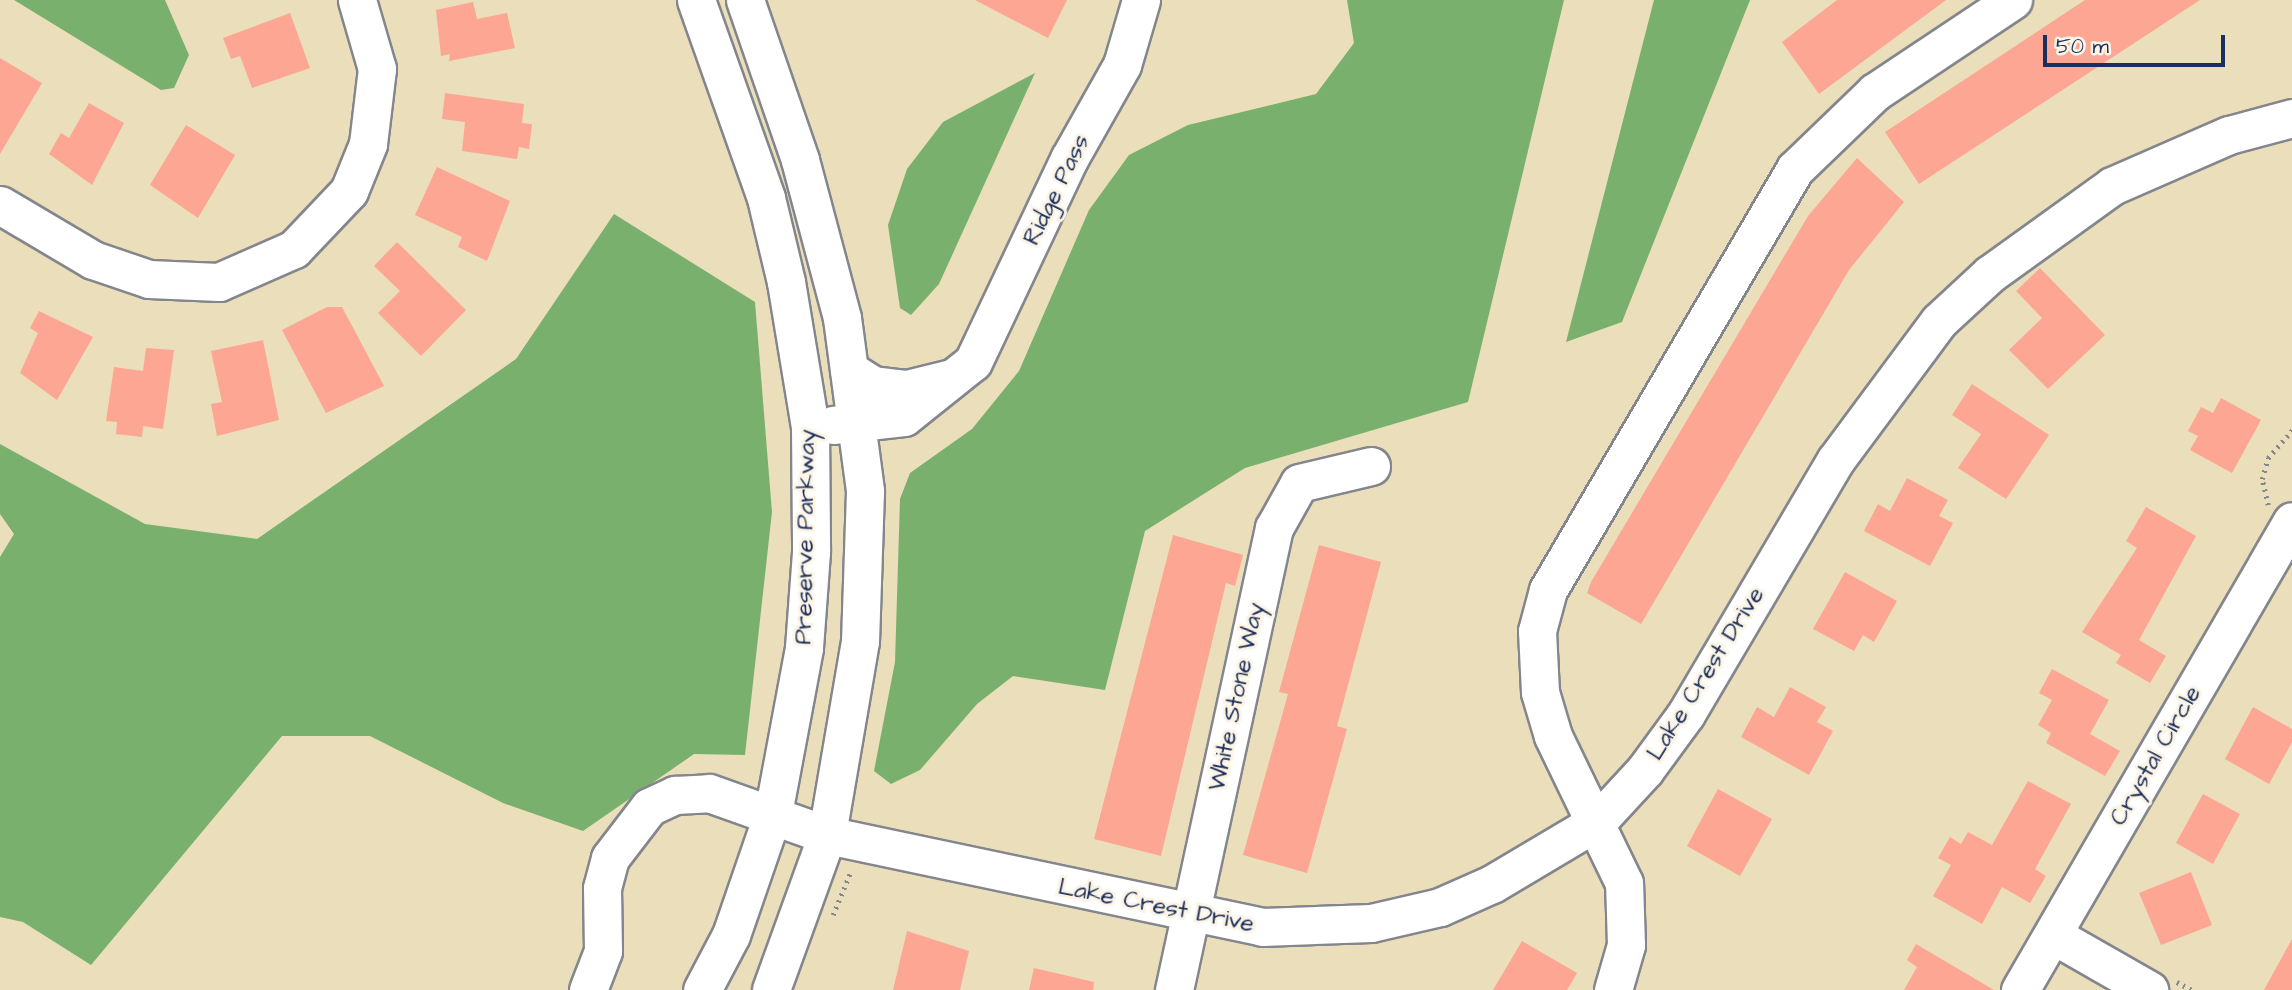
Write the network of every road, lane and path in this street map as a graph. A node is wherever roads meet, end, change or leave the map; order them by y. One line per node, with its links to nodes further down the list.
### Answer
1 (357, 0): 7 (street)
2 (696, 0): 11 (street, Preserve Parkway)
3 (746, 0): 8 (street, Preserve Parkway)
4 (1141, 0): 9 (street, Ridge Pass)
5 (2014, 0): 15 (street)
6 (2292, 118): 15 (street, Lake Crest Drive)
7 (0, 205)
8 (849, 370): 9 (street); 10 (street, Preserve Parkway)
9 (962, 376): 10 (street, Ridge Pass)
10 (856, 423): 11 (street, Ridge Pass); 16 (street, Preserve Parkway)
11 (810, 427): 14 (street, Preserve Parkway)
12 (1371, 466): 19 (street, White Stone Way)
13 (2292, 522): 20 (street, Crystal Circle)
14 (772, 813): 16 (street, Lake Crest Drive); 22 (street, Lake Crest Drive); 23 (street, Preserve Parkway)
15 (1598, 821): 19 (street, Lake Crest Drive); 26 (street)
16 (827, 835): 19 (street, Lake Crest Drive); 24 (street, Preserve Parkway)
17 (852, 868): 18 (path)
18 (862, 869)
19 (1190, 916): 25 (street, White Stone Way)
20 (2053, 935): 21 (street); 27 (street, Crystal Circle)
21 (2159, 983): 28 (path)
22 (588, 990)
23 (702, 990)
24 (771, 990)
25 (1174, 990)
26 (1613, 990)
27 (2020, 990)
28 (2192, 990)

